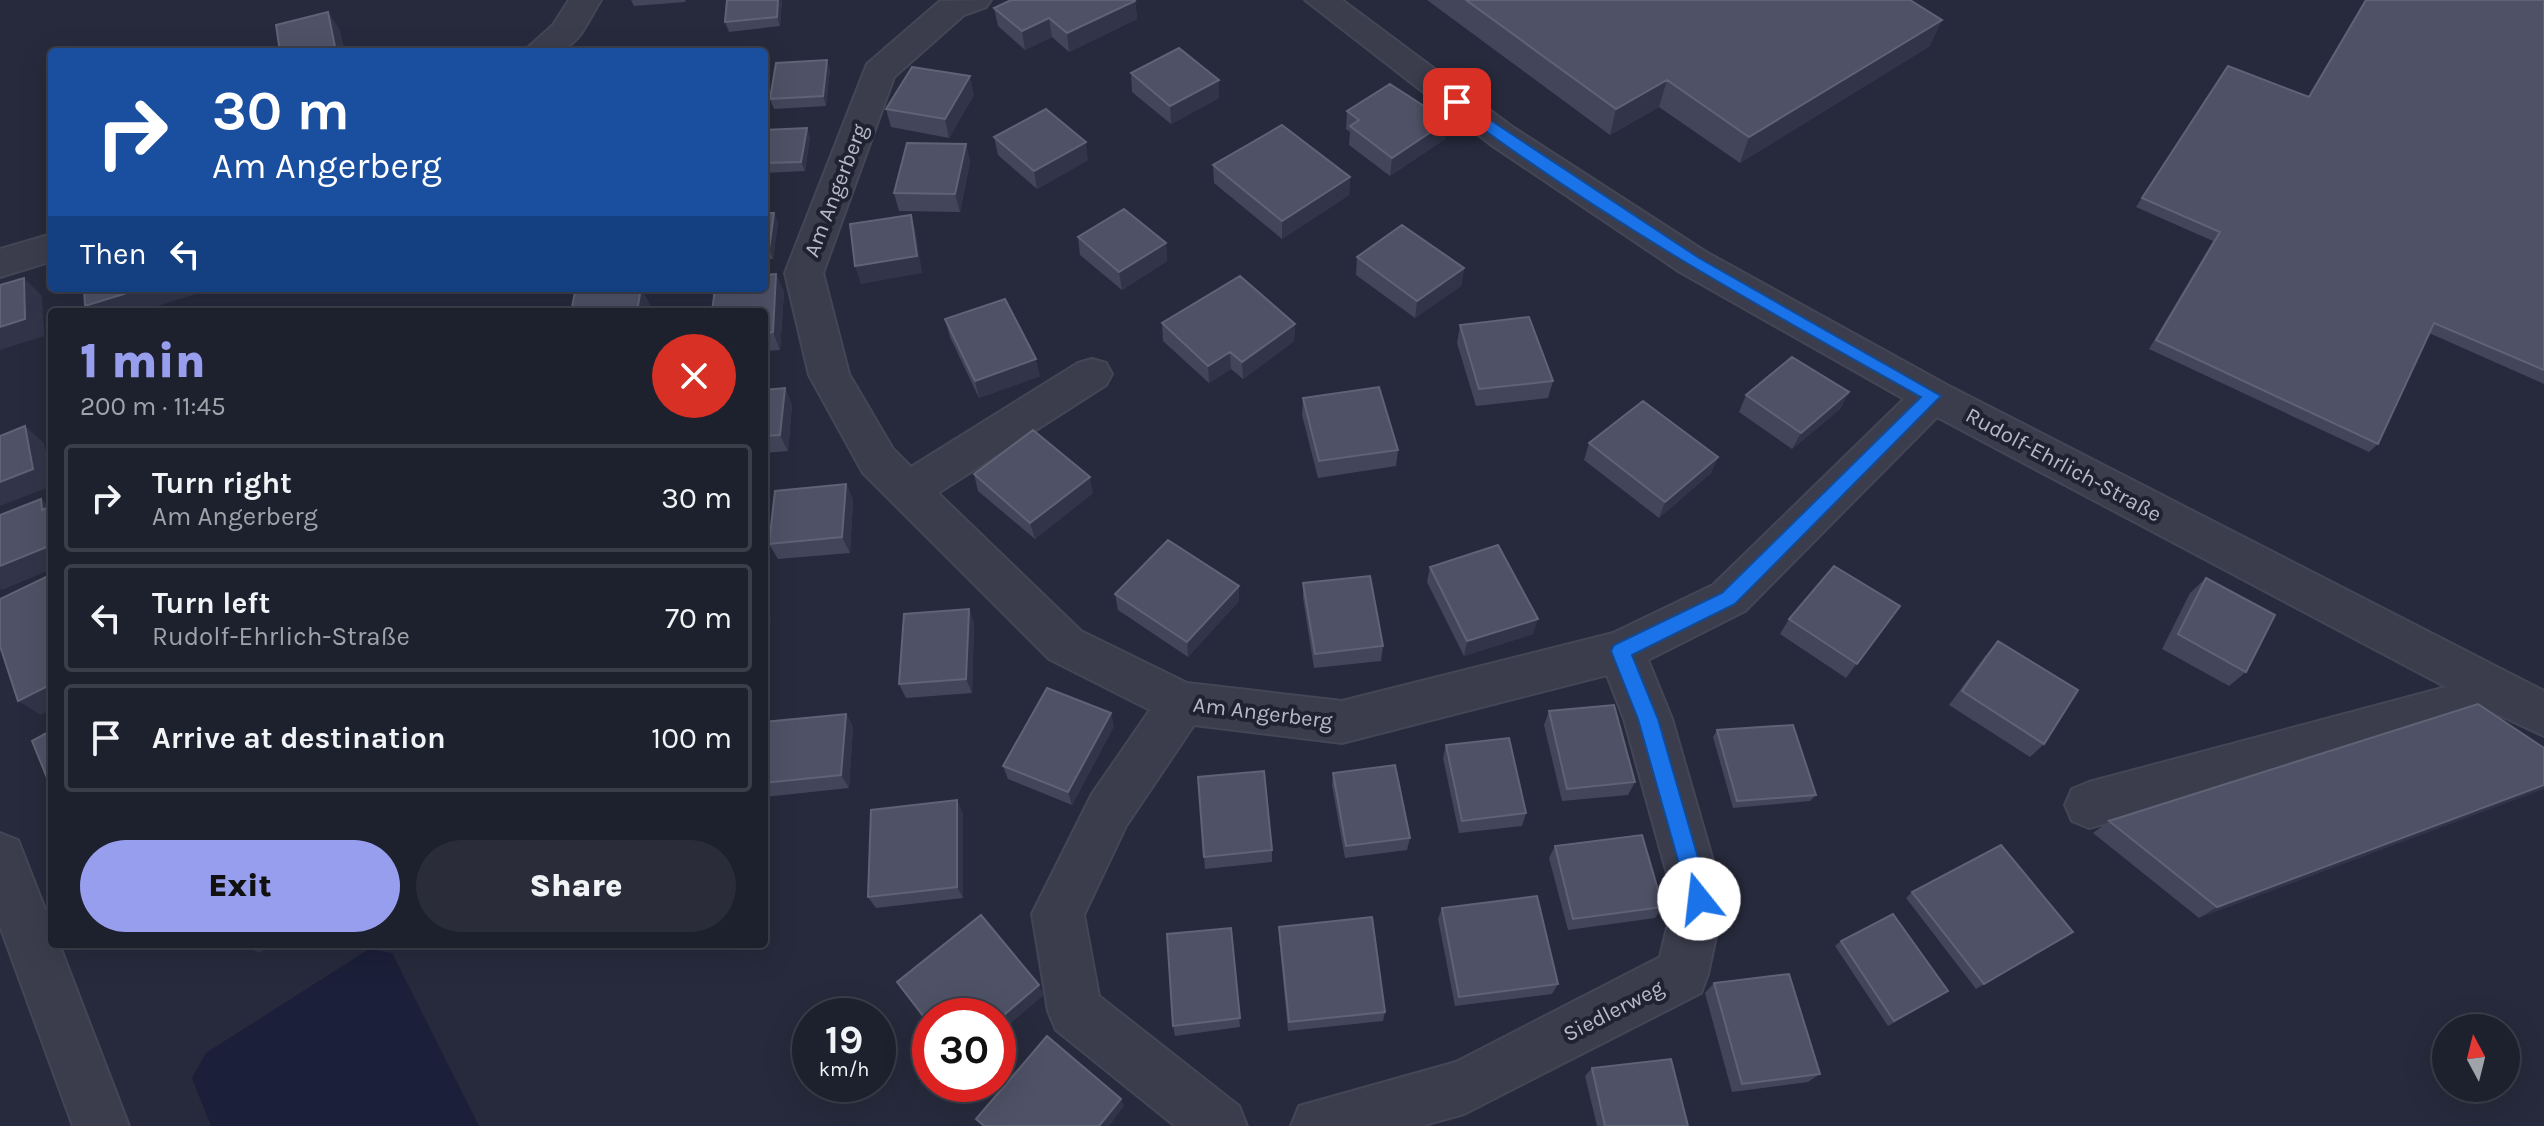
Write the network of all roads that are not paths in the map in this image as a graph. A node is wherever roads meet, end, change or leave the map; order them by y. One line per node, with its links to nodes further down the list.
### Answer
1 (585, 0): 4 (street)
2 (975, 0): 9 (street, Am Angerberg)
3 (1321, 0): 8 (street, Rudolf-Ehrlich-Straße)
4 (545, 48)
5 (48, 248): 6 (street)
6 (0, 263)
7 (1092, 374): 9 (street)
8 (1933, 396): 10 (street, Am Angerberg); 11 (street, Rudolf-Ehrlich-Straße)
9 (907, 491): 12 (street, Am Angerberg)
10 (1621, 651): 12 (street, Am Angerberg); 18 (street, Siedlerweg)
11 (2502, 693): 13 (street, Rudolf-Ehrlich-Straße); 14 (street)
12 (1182, 703): 17 (street)
13 (2544, 715)
14 (2089, 805)
15 (0, 857): 16 (street)
16 (101, 1126)
17 (1219, 1126)
18 (1319, 1126)

